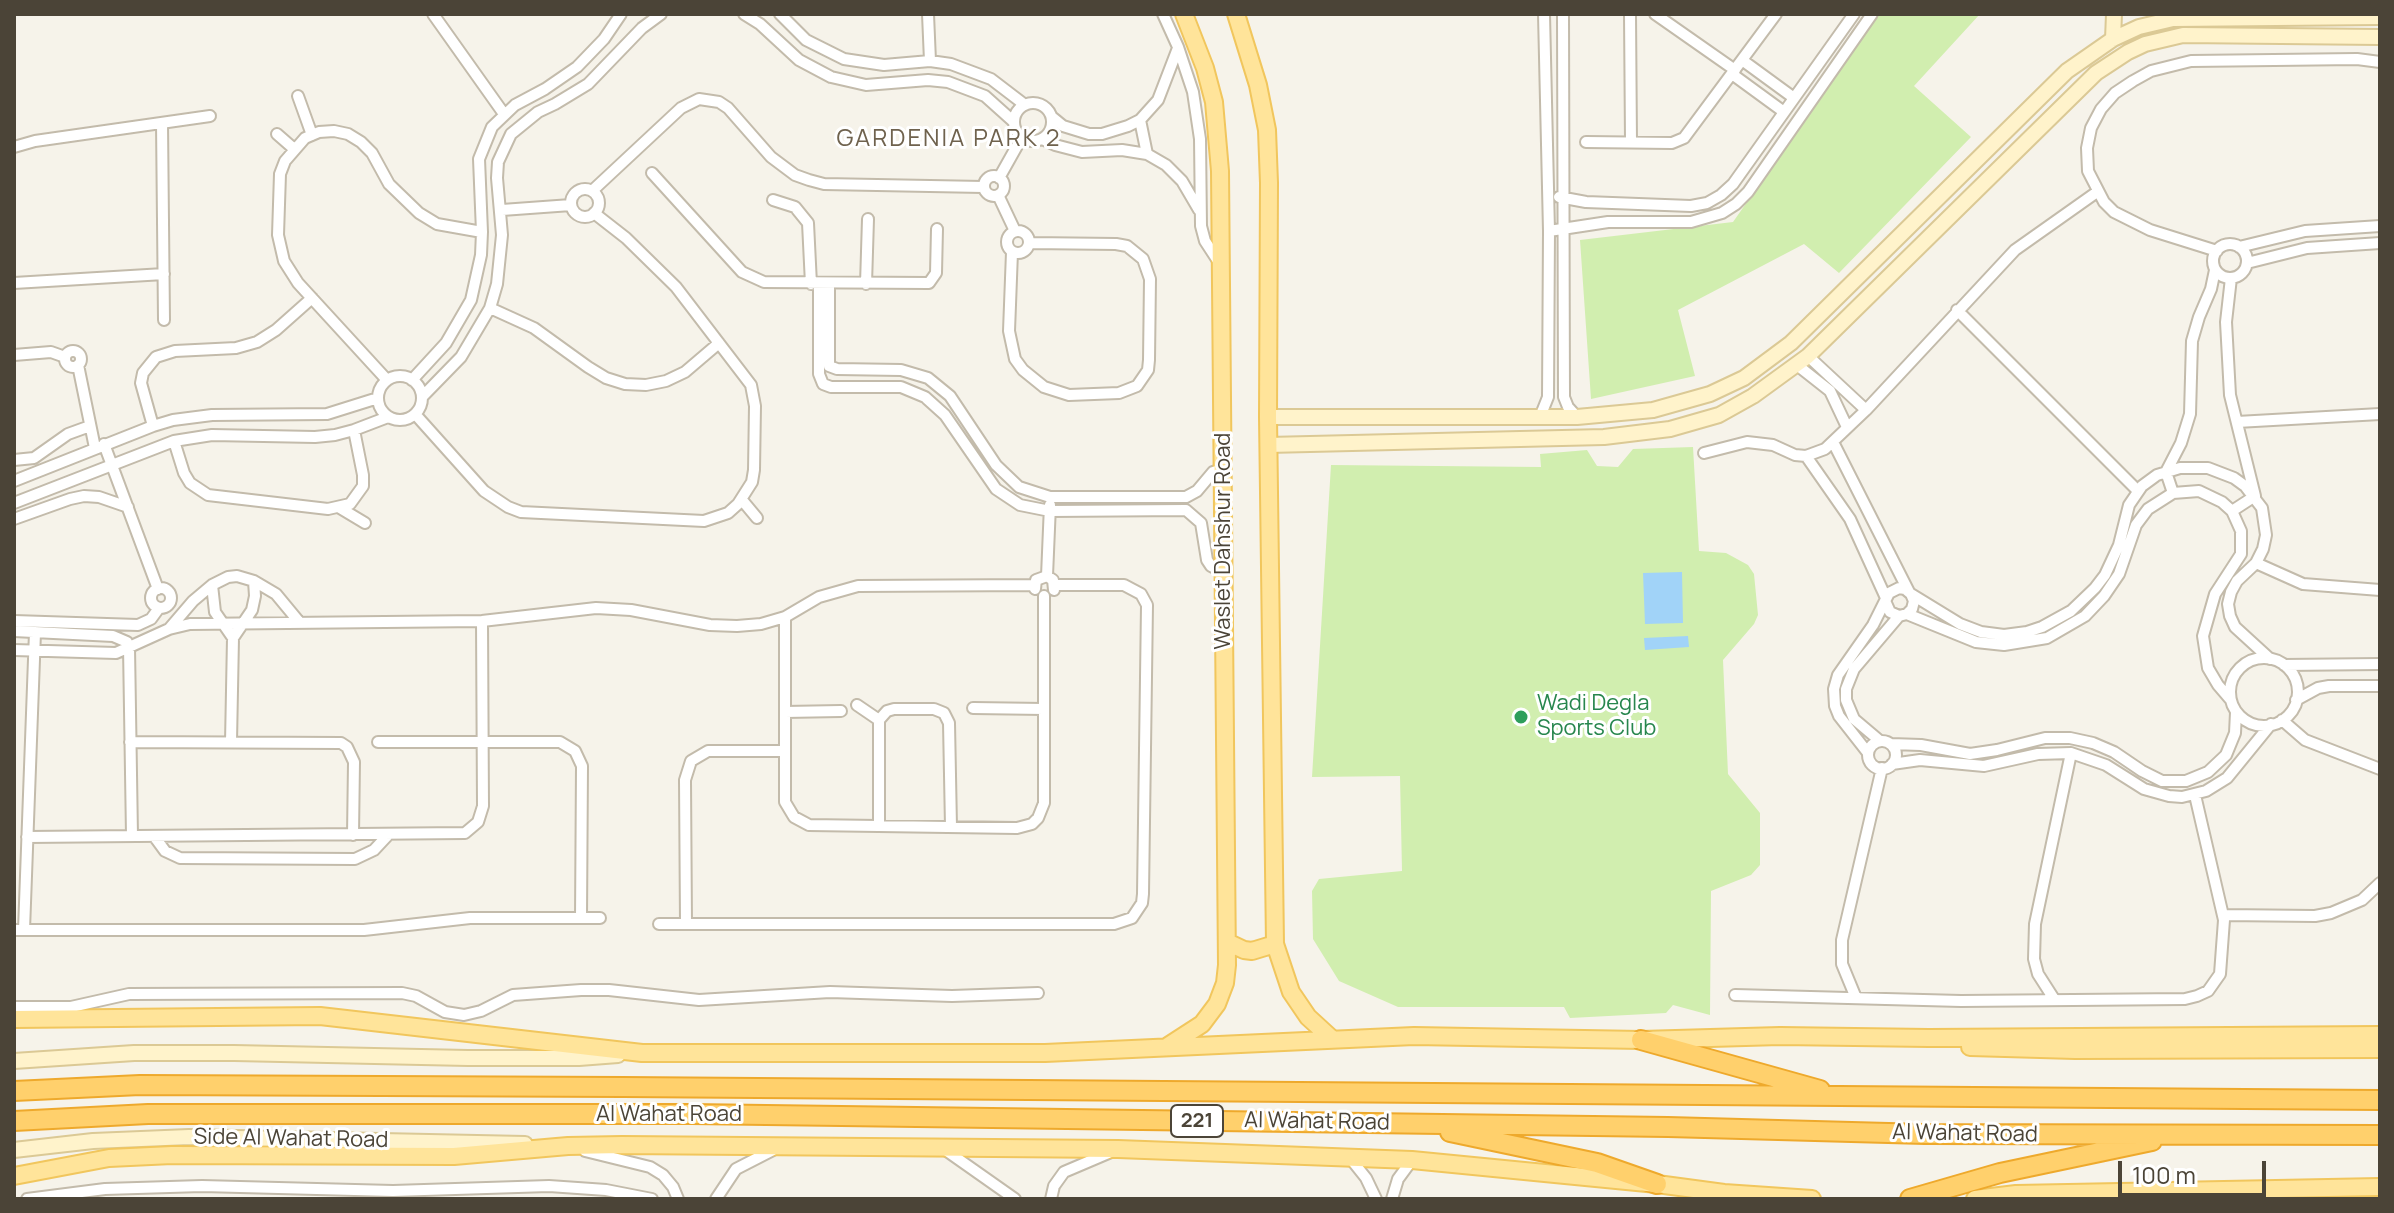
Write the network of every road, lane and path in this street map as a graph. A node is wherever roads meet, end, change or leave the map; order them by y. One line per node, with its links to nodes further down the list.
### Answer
1 (433, 14): 31 (street)
2 (621, 14): 31 (street)
3 (661, 14): 58 (street)
4 (744, 14): 35 (street)
5 (780, 14): 24 (street)
6 (928, 14): 24 (street)
7 (1163, 14): 22 (street)
8 (1184, 14): 74 (main road, Waslet Dahshur Road)
9 (1236, 14): 98 (main road, Waslet Dahshur Road)
10 (1544, 14): 54 (street)
11 (1563, 14): 55 (street)
12 (1630, 14): 42 (street)
13 (1655, 14): 26 (street)
14 (1776, 14): 23 (street)
15 (1854, 14): 28 (street)
16 (1872, 14): 64 (street)
17 (2114, 14): 21 (street)
18 (2171, 16): 19 (street); 21 (street)
19 (2380, 17)
20 (2380, 37): 47 (street)
21 (2113, 39): 45 (street)
22 (1178, 47): 34 (street); 59 (street)
23 (1742, 60): 26 (street); 28 (street)
24 (930, 61): 29 (street)
25 (2380, 62): 52 (street)
26 (1733, 72): 30 (street); 42 (street)
27 (298, 96): 38 (street)
28 (1794, 98): 30 (street)
29 (1025, 105): 33 (street); 35 (street)
30 (1784, 112): 55 (street)
31 (504, 114): 67 (street)
32 (210, 116): 36 (street)
33 (1052, 117): 34 (street); 40 (street)
34 (1140, 120): 46 (street)
35 (1014, 122): 39 (street)
36 (162, 123): 43 (street); 76 (street)
37 (277, 134): 44 (street)
38 (312, 135): 44 (street); 67 (street)
39 (1022, 137): 40 (street); 49 (street)
40 (1042, 139): 46 (street)
41 (1586, 142): 42 (street)
42 (1631, 142)
43 (14, 147)
44 (293, 148): 81 (street)
45 (1987, 148): 47 (street); 87 (street)
46 (1147, 154): 59 (street)
47 (2003, 166): 89 (street)
48 (652, 173): 79 (street)
49 (999, 178): 50 (street); 53 (street)
50 (983, 187): 51 (street); 53 (street)
51 (592, 191): 57 (street); 60 (street)
52 (2097, 192): 71 (street); 83 (street)
53 (998, 195): 65 (street)
54 (1546, 197): 55 (street); 66 (street)
55 (1564, 197): 64 (street)
56 (773, 200): 79 (street)
57 (571, 205): 58 (street); 60 (street)
58 (502, 210): 82 (street)
59 (1199, 210): 74 (street)
60 (594, 213): 86 (street)
61 (868, 219): 80 (street)
62 (2380, 226): 70 (street)
63 (937, 229): 80 (street)
64 (1564, 230): 66 (street); 100 (street)
65 (1015, 231): 68 (street); 72 (street)
66 (1549, 231): 99 (street)
67 (482, 232): 91 (street)
68 (1030, 243): 72 (street); 72 (street)
69 (2380, 243): 73 (street)
70 (2239, 247): 71 (street); 73 (street)
71 (2217, 251): 75 (street)
72 (1012, 252)
73 (2247, 263): 77 (street)
74 (1223, 268): 118 (main road, Waslet Dahshur Road)
75 (2215, 270): 77 (street); 119 (street)
76 (164, 274): 78 (street); 84 (street)
77 (2231, 278): 102 (street)
78 (14, 283)
79 (820, 284): 80 (street); 85 (street)
80 (866, 284)
81 (312, 298): 90 (street); 104 (street)
82 (490, 308): 86 (street); 92 (street)
83 (1957, 310): 94 (street); 121 (street)
84 (164, 320)
85 (824, 322): 112 (street); 115 (street)
86 (719, 343): 126 (street)
87 (1786, 347): 89 (street); 100 (street)
88 (14, 355): 103 (street)
89 (1802, 361): 94 (street); 105 (street); 109 (street)
90 (387, 380): 91 (street); 93 (street)
91 (412, 380): 92 (street)
92 (422, 397): 95 (street)
93 (378, 398): 97 (street); 104 (street)
94 (1866, 410): 105 (street)
95 (415, 414): 97 (street); 126 (street)
96 (2380, 414): 102 (street)
97 (388, 417): 106 (street)
98 (1268, 417): 101 (street); 110 (main road, Waslet Dahshur Road)
99 (1540, 417): 100 (street); 101 (street)
100 (1577, 417)
101 (1404, 418): 109 (street)
102 (2237, 422): 123 (street)
103 (90, 426): 111 (street); 116 (street)
104 (153, 426): 111 (street)
105 (1847, 427): 108 (street)
106 (354, 430): 107 (street); 129 (street)
107 (174, 441): 117 (street); 129 (street)
108 (1833, 442): 114 (street); 145 (street)
109 (1404, 443): 110 (street)
110 (1268, 445): 207 (main road, Waslet Dahshur Road)
111 (100, 446): 117 (street); 120 (street)
112 (985, 447): 115 (street); 124 (street)
113 (1704, 453): 114 (street)
114 (1806, 456): 148 (street)
115 (972, 457): 131 (street)
116 (14, 460)
117 (111, 464): 127 (street); 128 (street)
118 (1223, 469): 125 (street); 137 (main road, Waslet Dahshur Road)
119 (2166, 472): 121 (street); 122 (street); 123 (street)
120 (14, 481)
121 (2138, 491): 143 (street)
122 (2173, 493): 132 (street); 147 (street)
123 (2255, 496): 132 (street); 136 (street)
124 (1050, 497): 125 (street); 131 (street)
125 (1186, 497): 130 (street)
126 (742, 500): 133 (street)
127 (14, 503)
128 (128, 507): 134 (street); 151 (street)
129 (340, 508): 135 (street)
130 (1186, 510): 131 (street); 137 (street)
131 (1050, 511): 138 (street)
132 (2232, 511): 167 (street)
133 (757, 518)
134 (14, 519)
135 (365, 523)
136 (2256, 563): 144 (street); 163 (street)
137 (1223, 572): 206 (main road, Waslet Dahshur Road)
138 (1047, 576): 141 (street); 142 (street)
139 (254, 581): 140 (street); 154 (street); 155 (street)
140 (212, 585): 153 (street); 156 (street)
141 (1034, 585): 146 (street); 150 (street)
142 (1055, 585): 146 (street); 204 (street)
143 (2095, 588): 145 (street); 147 (street)
144 (2380, 590)
145 (1910, 593): 148 (street); 149 (street)
146 (1044, 596): 171 (street)
147 (2104, 596): 149 (street)
148 (1886, 601): 149 (street); 183 (street)
149 (1903, 615): 181 (street)
150 (785, 617): 152 (street); 173 (street)
151 (14, 621)
152 (482, 621): 155 (street); 180 (street)
153 (222, 623): 154 (street); 156 (street); 159 (street)
154 (244, 623): 155 (street); 159 (street)
155 (300, 623)
156 (169, 629): 160 (street)
157 (14, 631): 158 (street)
158 (35, 632): 160 (street); 162 (street)
159 (233, 638): 178 (street)
160 (129, 647): 162 (street); 177 (street)
161 (14, 650): 162 (street)
162 (34, 651): 198 (street)
163 (2270, 659): 165 (street); 167 (street)
164 (2380, 664): 165 (street)
165 (2284, 665): 168 (street)
166 (2380, 686): 168 (street)
167 (2230, 699): 174 (street)
168 (2296, 700): 176 (street)
169 (857, 705): 175 (street)
170 (973, 708): 171 (street)
171 (1044, 709): 193 (street)
172 (841, 711): 173 (street)
173 (785, 712): 182 (street)
174 (2236, 712): 176 (street); 189 (street)
175 (879, 720): 192 (street); 193 (street)
176 (2276, 722): 188 (street); 191 (street)
177 (130, 742): 178 (street); 196 (street)
178 (231, 742): 194 (street)
179 (378, 742): 180 (street)
180 (483, 742): 195 (street); 201 (street)
181 (1886, 742): 183 (street); 185 (street); 186 (street)
182 (785, 751): 192 (street); 204 (street)
183 (1868, 753): 186 (street)
184 (2071, 753): 187 (street); 190 (street); 211 (street)
185 (1970, 754): 187 (street); 189 (street)
186 (1887, 766): 187 (street); 210 (street)
187 (1966, 766)
188 (2380, 769)
189 (2150, 776): 190 (street)
190 (2144, 789): 191 (street)
191 (2195, 795): 200 (street)
192 (879, 826): 193 (street)
193 (951, 827)
194 (353, 835): 195 (street); 197 (street)
195 (388, 835): 197 (street)
196 (132, 836): 197 (street); 198 (street)
197 (154, 836)
198 (27, 837): 205 (street)
199 (2380, 883): 200 (street)
200 (2224, 915): 211 (street)
201 (581, 918): 202 (street); 205 (street)
202 (600, 918)
203 (659, 924): 204 (street)
204 (686, 924)
205 (19, 930)
206 (1227, 942): 207 (main road); 218 (main road, Waslet Dahshur Road)
207 (1275, 944): 216 (main road, Waslet Dahshur Road)
208 (1038, 993): 212 (street)
209 (1735, 995): 210 (street)
210 (1856, 998): 211 (street)
211 (2054, 999)
212 (14, 1007)
213 (14, 1019): 220 (main road)
214 (2380, 1035): 215 (main road)
215 (1929, 1038): 217 (main road); 219 (main road)
216 (1332, 1039): 217 (main road); 218 (main road)
217 (1641, 1040): 223 (highway)
218 (1166, 1048): 220 (main road)
219 (2380, 1049)
220 (642, 1053): 221 (street)
221 (14, 1061)
222 (14, 1091): 223 (highway, Al Wahat Road / 221)
223 (1846, 1097): 224 (highway, Al Wahat Road / 221)
224 (2380, 1100)
225 (14, 1121): 226 (highway, Al Wahat Road / 221)
226 (1408, 1124): 227 (highway, Al Wahat Road / 221); 237 (highway)
227 (2175, 1134): 228 (highway, Al Wahat Road / 221); 249 (highway)
228 (2380, 1135)
229 (568, 1146): 230 (main road); 233 (street, Side Al Wahat Road); 236 (main road); 242 (street)
230 (779, 1147): 231 (main road); 243 (street)
231 (942, 1148): 232 (main road); 244 (street)
232 (1118, 1149): 234 (main road); 245 (street)
233 (14, 1150)
234 (1349, 1156): 235 (main road); 246 (street)
235 (1412, 1160): 237 (main road); 247 (street)
236 (14, 1176)
237 (1657, 1184): 248 (main road)
238 (2380, 1187): 250 (main road)
239 (102, 1194): 240 (street); 241 (street)
240 (27, 1199)
241 (652, 1199)
242 (678, 1199)
243 (716, 1199)
244 (1015, 1199)
245 (1051, 1199)
246 (1376, 1199)
247 (1392, 1199)
248 (1812, 1199)
249 (1910, 1199)
250 (1975, 1199)

